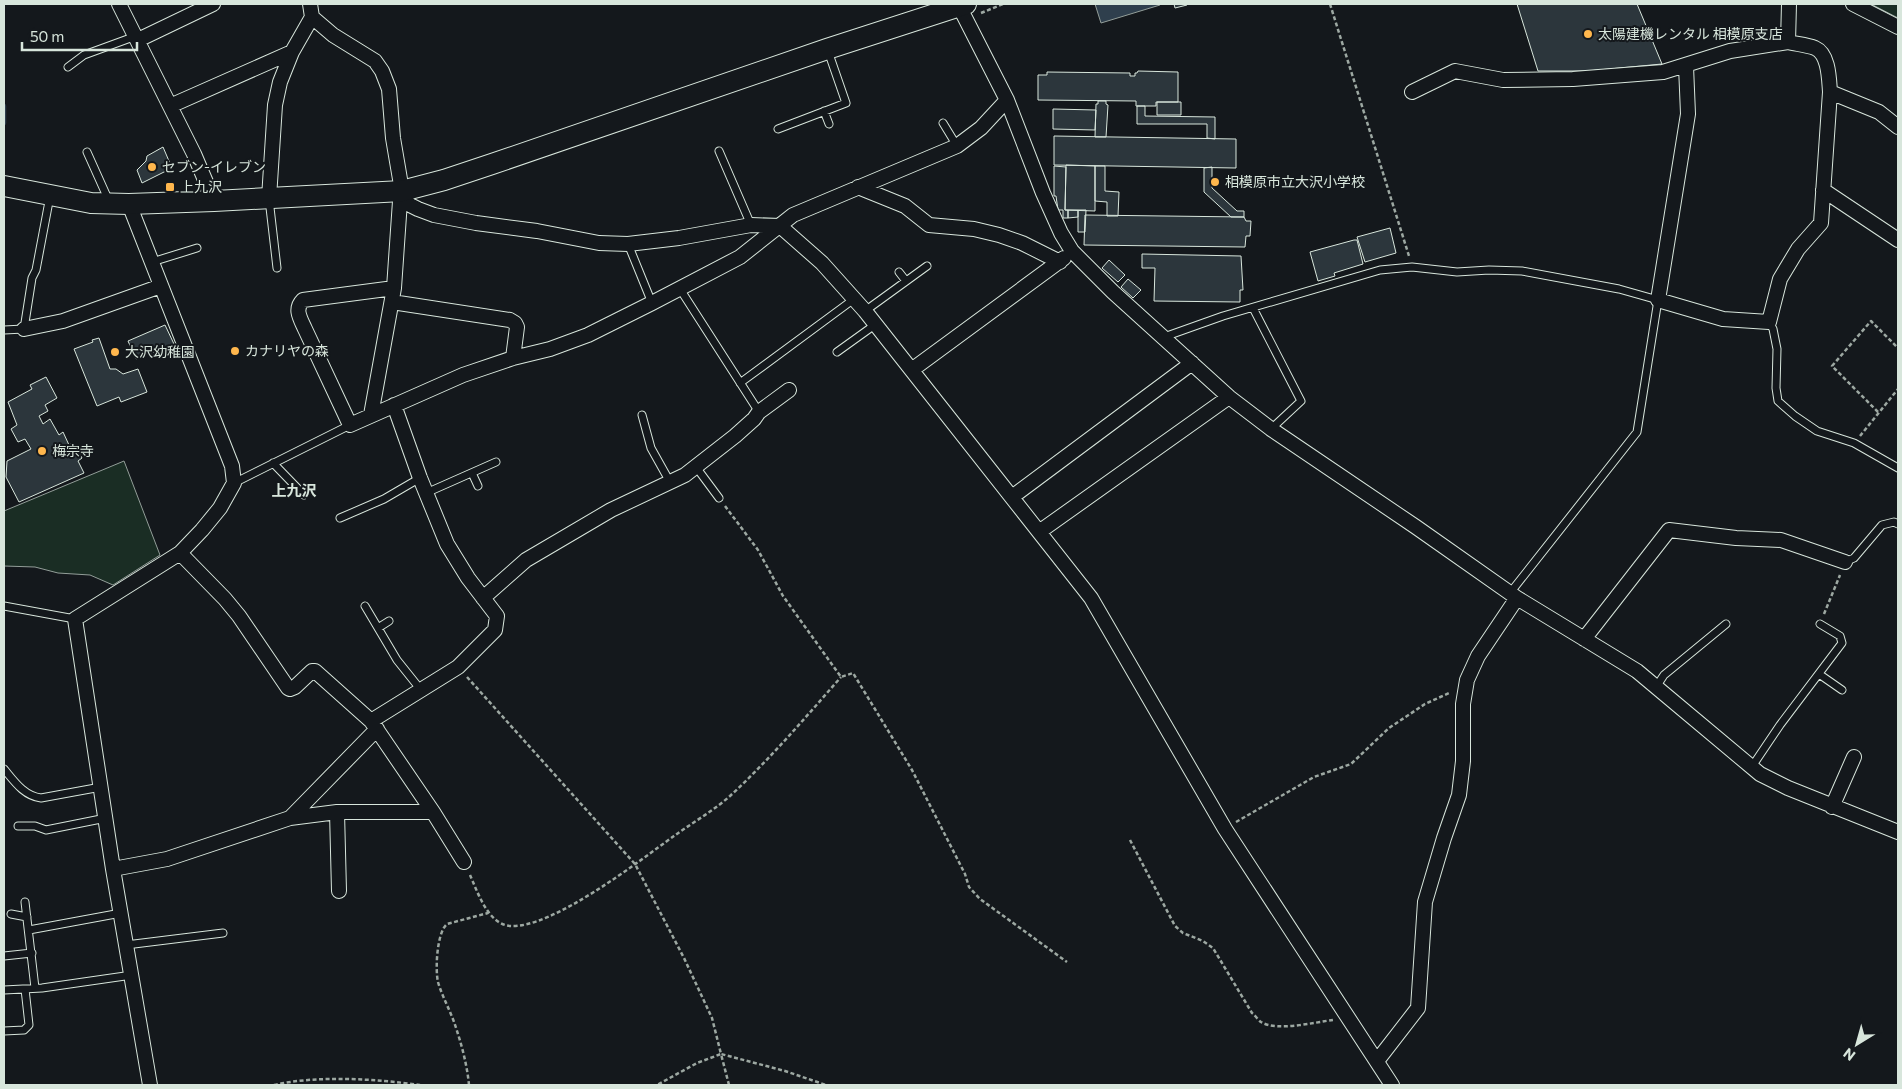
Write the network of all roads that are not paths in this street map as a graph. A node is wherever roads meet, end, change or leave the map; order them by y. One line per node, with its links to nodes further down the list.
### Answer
1 (119, 4): 8 (street)
2 (213, 4): 8 (street)
3 (961, 4): 10 (street); 16 (street)
4 (1789, 4): 9 (street)
5 (1853, 4): 7 (street)
6 (313, 8): 11 (street); 29 (street)
7 (1898, 27)
8 (137, 38): 13 (lane); 17 (street)
9 (1788, 42): 12 (street); 15 (street)
10 (827, 49): 18 (lane); 29 (street)
11 (292, 52): 17 (street); 31 (street)
12 (1686, 66): 14 (street); 50 (street)
13 (68, 67)
14 (1412, 92)
15 (1830, 92): 21 (street); 28 (street)
16 (1007, 100): 23 (street); 39 (street)
17 (170, 106): 32 (street)
18 (824, 111): 20 (lane); 22 (lane)
19 (943, 123): 23 (lane)
20 (829, 124)
21 (1898, 126)
22 (778, 128)
23 (957, 146): 27 (street)
24 (718, 151): 34 (lane)
25 (86, 152): 33 (lane)
26 (8, 187): 30 (street)
27 (858, 187): 35 (street); 41 (street)
28 (1823, 190): 36 (street); 54 (street)
29 (402, 191): 31 (street); 37 (street); 48 (street)
30 (50, 196): 33 (street); 56 (lane)
31 (269, 198): 32 (street); 43 (lane)
32 (214, 201): 33 (street)
33 (119, 204): 40 (street)
34 (751, 225): 35 (street); 37 (street)
35 (780, 226): 47 (street); 49 (street)
36 (1898, 240)
37 (628, 244): 51 (lane)
38 (196, 248): 40 (lane)
39 (1072, 251): 41 (street); 58 (street)
40 (152, 262): 46 (street)
41 (1060, 262): 62 (street)
42 (927, 266): 45 (lane)
43 (277, 268)
44 (899, 272): 45 (lane)
45 (906, 281): 53 (lane)
46 (161, 286): 56 (street); 79 (street)
47 (680, 288): 51 (street); 63 (lane)
48 (393, 295): 60 (street); 68 (street); 70 (street)
49 (854, 298): 53 (street); 63 (lane)
50 (1658, 300): 52 (lane); 54 (street); 90 (lane)
51 (652, 303): 60 (street)
52 (1253, 308): 58 (lane); 71 (lane)
53 (865, 311): 55 (street)
54 (1769, 322): 75 (lane)
55 (876, 324): 59 (lane); 62 (street)
56 (24, 329): 57 (lane)
57 (4, 330)
58 (1164, 337): 61 (street)
59 (838, 352)
60 (513, 358): 66 (street)
61 (1192, 362): 65 (street); 83 (street)
62 (913, 369): 83 (street)
63 (740, 383): 67 (lane)
64 (789, 390): 67 (street)
65 (1229, 397): 71 (street); 87 (street)
66 (394, 405): 68 (street); 77 (street)
67 (759, 412): 74 (street)
68 (371, 415): 70 (street)
69 (642, 415): 78 (lane)
70 (350, 425): 73 (lane)
71 (1271, 430): 90 (street)
72 (496, 462): 76 (lane)
73 (273, 463): 79 (lane); 82 (lane)
74 (696, 468): 78 (street); 84 (lane)
75 (1898, 468)
76 (472, 473): 80 (lane); 81 (lane)
77 (420, 478): 81 (street); 85 (lane)
78 (670, 482): 91 (street)
79 (234, 483): 88 (street)
80 (478, 486)
81 (426, 493): 91 (street)
82 (304, 495)
83 (1012, 497): 87 (street)
84 (720, 498)
85 (340, 518)
86 (1898, 524): 89 (lane)
87 (1039, 532): 133 (street)
88 (180, 553): 94 (street); 104 (street)
89 (1845, 562): 99 (street)
90 (1513, 596): 99 (street); 133 (street)
91 (483, 598): 102 (street)
92 (4, 606): 94 (lane)
93 (365, 606): 98 (lane)
94 (75, 619): 108 (street)
95 (389, 621): 98 (lane)
96 (1726, 624): 101 (lane)
97 (1820, 624): 100 (lane)
98 (378, 628): 102 (lane)
99 (1584, 638): 101 (street)
100 (1819, 674): 103 (lane); 106 (lane)
101 (1656, 687): 106 (street)
102 (421, 690): 104 (street)
103 (1842, 690)
104 (374, 725): 111 (street); 113 (street)
105 (1854, 757): 109 (street)
106 (1752, 768): 109 (street)
107 (4, 769): 108 (lane)
108 (101, 787): 112 (street)
109 (1832, 807): 115 (street)
110 (337, 812): 111 (street); 113 (street); 118 (street)
111 (433, 812): 116 (street)
112 (106, 818): 114 (lane); 117 (street)
113 (290, 818): 117 (street)
114 (18, 826)
115 (1898, 830)
116 (464, 862)
117 (113, 869): 120 (street)
118 (339, 891)
119 (25, 902): 122 (lane)
120 (121, 913): 123 (lane); 125 (street)
121 (11, 914): 122 (lane)
122 (27, 917): 123 (lane)
123 (29, 930): 126 (lane)
124 (223, 933): 125 (lane)
125 (126, 945): 128 (street)
126 (32, 953): 127 (lane); 129 (lane)
127 (4, 956)
128 (132, 975): 129 (lane); 134 (street)
129 (34, 988): 130 (lane)
130 (24, 989): 131 (lane); 132 (lane)
131 (4, 990)
132 (4, 1031)
133 (1378, 1061): 135 (street)
134 (150, 1085)
135 (1392, 1085)

